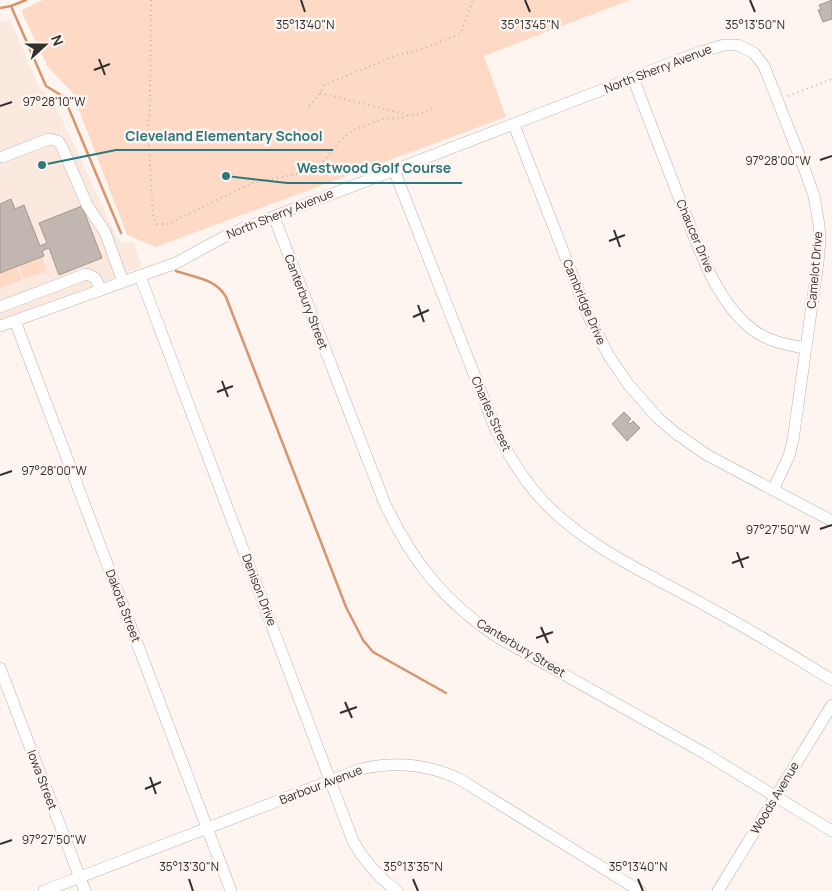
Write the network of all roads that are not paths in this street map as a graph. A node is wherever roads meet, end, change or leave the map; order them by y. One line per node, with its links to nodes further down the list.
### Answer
1 (732, 44): 2 (street, North Sherry Avenue); 13 (street, Camelot Drive)
2 (633, 78): 3 (street, North Sherry Avenue); 13 (street, Chaucer Drive)
3 (514, 125): 5 (street, North Sherry Avenue); 14 (street, Cambridge Drive)
4 (2, 157): 8 (street)
5 (394, 170): 6 (street, North Sherry Avenue); 17 (street, Charles Street)
6 (274, 217): 7 (street, North Sherry Avenue); 20 (street, Canterbury Street)
7 (140, 276): 8 (street, North Sherry Avenue); 19 (street, Denison Drive)
8 (123, 282): 9 (street, North Sherry Avenue)
9 (101, 290): 10 (street); 11 (street, North Sherry Avenue)
10 (0, 307)
11 (15, 320): 12 (street, North Sherry Avenue); 21 (street, Dakota Street)
12 (0, 326)
13 (806, 348): 14 (street, Camelot Drive)
14 (773, 490): 15 (street, Cambridge Drive)
15 (832, 522)
16 (0, 668): 23 (street, Iowa Street)
17 (832, 680)
18 (832, 705): 20 (street, Woods Avenue)
19 (331, 781): 21 (street, Barbour Avenue); 27 (street, Denison Drive); 28 (street, Barbour Avenue)
20 (776, 796): 22 (street, Canterbury Street); 29 (street, Woods Avenue)
21 (208, 829): 23 (street, Barbour Avenue); 26 (street, Dakota Street)
22 (832, 831)
23 (80, 878): 24 (street, Barbour Avenue); 25 (street, Iowa Street)
24 (44, 891)
25 (85, 891)
26 (231, 891)
27 (397, 891)
28 (640, 891)
29 (718, 891)

